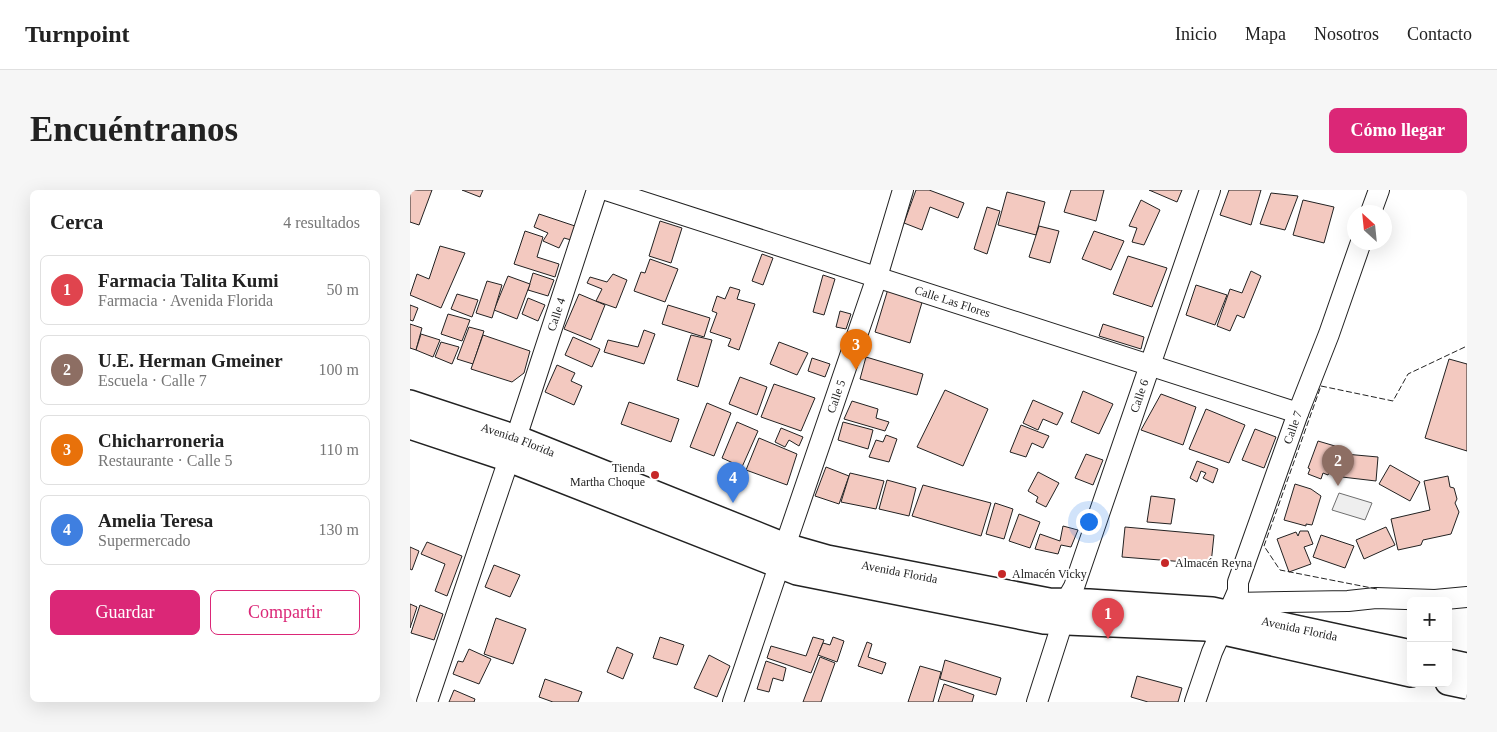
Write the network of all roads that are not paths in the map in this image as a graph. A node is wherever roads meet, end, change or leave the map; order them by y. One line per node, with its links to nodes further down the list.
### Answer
1 (598, 190): 13 (street, Calle 4)
2 (606, 190): 8 (street, Calle Las Flores)
3 (903, 190): 8 (street, Calle 5)
4 (1210, 190): 9 (street, Calle 6)
5 (1379, 190): 6 (street)
6 (1374, 205)
7 (1358, 250): 11 (street, Calle 7)
8 (877, 277): 9 (street, Calle Las Flores); 14 (street, Calle 5)
9 (1150, 365): 11 (street, Calle Las Flores); 16 (street, Calle 6)
10 (410, 403): 13 (main road, Avenida Florida)
11 (1298, 413): 17 (street, Calle 7)
12 (410, 426): 13 (main road, Avenida Florida)
13 (512, 449): 14 (main road, Avenida Florida); 24 (street, Calle 4)
14 (782, 556): 16 (main road, Avenida Florida); 25 (street, Calle 5)
15 (1467, 597): 17 (street)
16 (1064, 611): 17 (main road, Avenida Florida); 26 (street, Calle 6)
17 (1227, 616): 18 (main road, Avenida Florida); 21 (main road, Avenida Florida); 27 (street, Calle 7)
18 (1407, 652)
19 (1452, 663): 20 (main road)
20 (1467, 666)
21 (1407, 673)
22 (1452, 683): 23 (main road)
23 (1467, 686)
24 (427, 702)
25 (733, 702)
26 (1037, 702)
27 (1194, 702)

